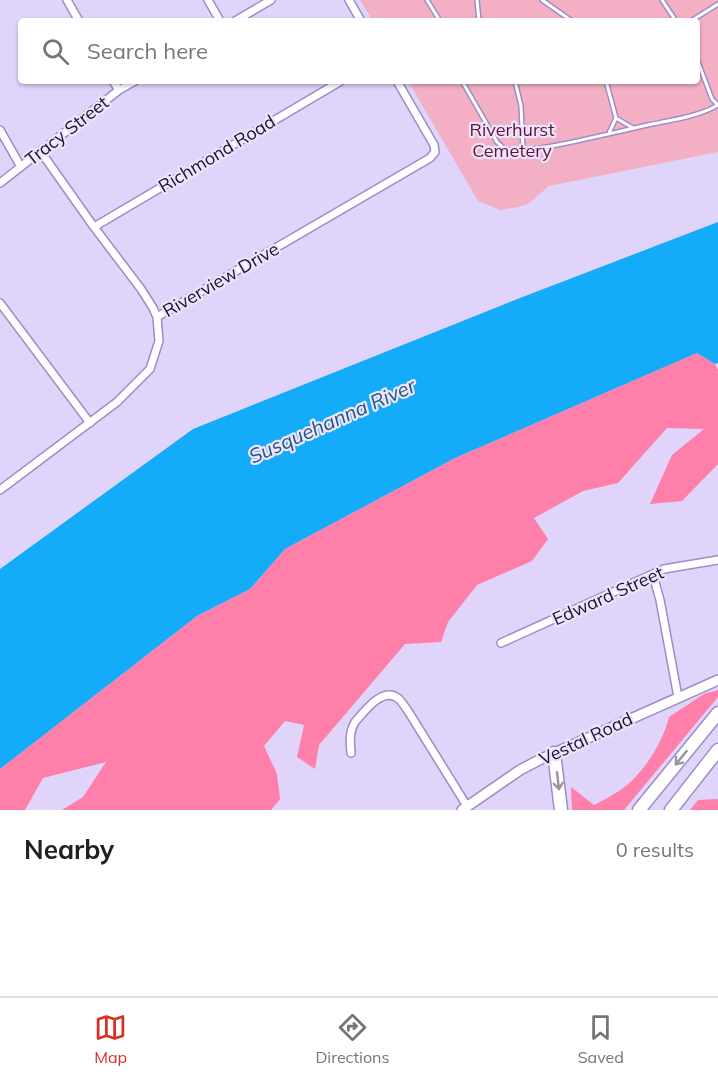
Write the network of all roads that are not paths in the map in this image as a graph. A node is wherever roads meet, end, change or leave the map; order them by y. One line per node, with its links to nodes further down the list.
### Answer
1 (67, 0): 10 (street)
2 (207, 0): 11 (street)
3 (271, 0): 12 (street)
4 (349, 0): 13 (street)
5 (427, 0): 14 (lane)
6 (477, 0): 15 (lane)
7 (542, 0): 16 (lane)
8 (662, 0): 17 (lane)
9 (718, 4): 18 (lane)
10 (77, 18)
11 (218, 18)
12 (240, 18)
13 (360, 18)
14 (438, 18)
15 (479, 18)
16 (568, 18)
17 (674, 18)
18 (696, 18)
19 (700, 67): 28 (lane)
20 (115, 84): 27 (street)
21 (130, 84): 27 (street, Tracy Street)
22 (336, 84): 37 (street, Richmond Road)
23 (399, 84): 39 (street, Riverview Drive)
24 (464, 84): 33 (lane)
25 (516, 84): 33 (lane)
26 (607, 84): 29 (lane)
27 (119, 90): 34 (street, Tracy Street)
28 (718, 105): 30 (lane)
29 (616, 118): 30 (lane); 32 (lane)
30 (633, 128): 32 (lane)
31 (0, 130): 35 (street)
32 (609, 134): 33 (lane)
33 (523, 150)
34 (41, 152): 35 (street, Tracy Street); 37 (street)
35 (21, 167): 36 (street, Tracy Street)
36 (0, 183)
37 (94, 227): 39 (street)
38 (0, 303): 40 (street)
39 (157, 317): 40 (street, Riverview Drive)
40 (90, 423): 41 (street, Riverview Drive)
41 (0, 490)
42 (718, 560): 43 (street, Edward Street)
43 (653, 575): 44 (street, Edward Street); 46 (street)
44 (501, 643)
45 (718, 680): 46 (street, Vestal Road)
46 (678, 697): 50 (street, Vestal Road)
47 (718, 713): 53 (highway, one-way to 53)
48 (718, 750): 54 (highway)
49 (351, 753): 51 (street)
50 (554, 753): 51 (street, Vestal Road); 52 (highway, one-way to 52)
51 (464, 808)
52 (561, 810)
53 (639, 810)
54 (671, 810)

